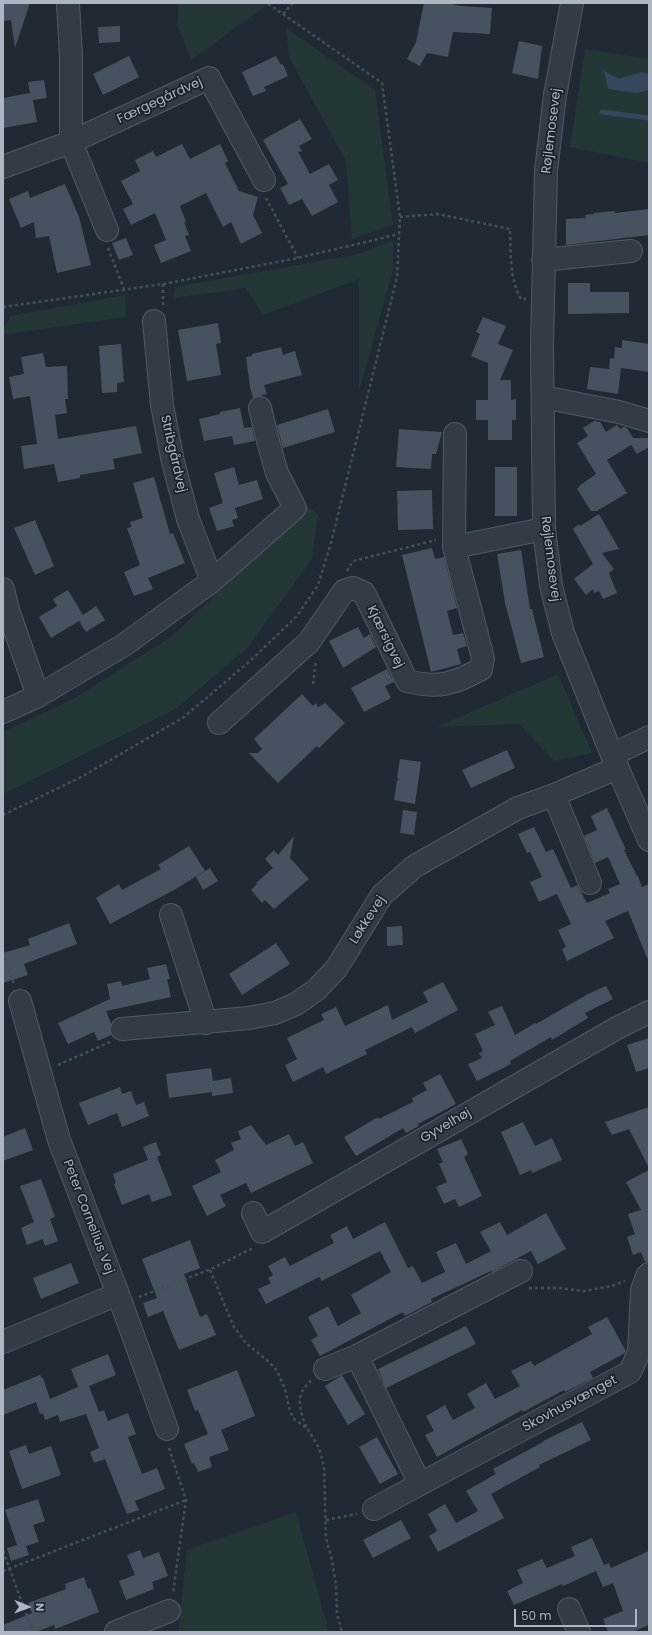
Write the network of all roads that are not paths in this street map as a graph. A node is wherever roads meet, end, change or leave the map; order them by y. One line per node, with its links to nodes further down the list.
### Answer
1 (68, 3): 3 (street)
2 (572, 3): 8 (street, Røjlemosevej)
3 (71, 142): 4 (street, Færgegårdvej); 5 (street, Færgegårdvej); 6 (street)
4 (3, 167)
5 (264, 180)
6 (107, 230)
7 (631, 251): 8 (street)
8 (543, 260): 10 (street, Røjlemosevej)
9 (154, 321): 16 (street, Stribgårdvej)
10 (544, 397): 12 (street); 14 (street, Røjlemosevej)
11 (260, 408): 16 (street)
12 (649, 422)
13 (455, 434): 15 (street, Kjærsigvej)
14 (544, 529): 15 (street); 22 (street, Røjlemosevej)
15 (454, 547): 20 (street, Kjærsigvej)
16 (212, 581): 18 (street)
17 (3, 589): 18 (street)
18 (38, 696): 19 (street)
19 (3, 712)
20 (219, 723)
21 (649, 737): 22 (street, Løkkevej)
22 (614, 762): 23 (street, Løkkevej); 24 (street, Røjlemosevej)
23 (554, 795): 25 (street); 29 (street, Løkkevej)
24 (649, 840)
25 (590, 882)
26 (171, 915): 29 (street)
27 (20, 1001): 34 (street, Peter Cornelius Vej)
28 (649, 1012): 31 (street, Gyvelhøj)
29 (206, 1023): 30 (street, Løkkevej)
30 (122, 1029)
31 (258, 1223)
32 (521, 1271): 36 (street)
33 (646, 1280): 39 (street, Skovhusvænget)
34 (118, 1294): 35 (street); 38 (street, Peter Cornelius Vej)
35 (3, 1342)
36 (357, 1356): 37 (street); 39 (street)
37 (325, 1369)
38 (167, 1430)
39 (420, 1484): 40 (street, Skovhusvænget)
40 (374, 1509)
41 (569, 1609): 44 (street)
42 (169, 1611): 43 (street)
43 (116, 1632)
44 (579, 1632)

